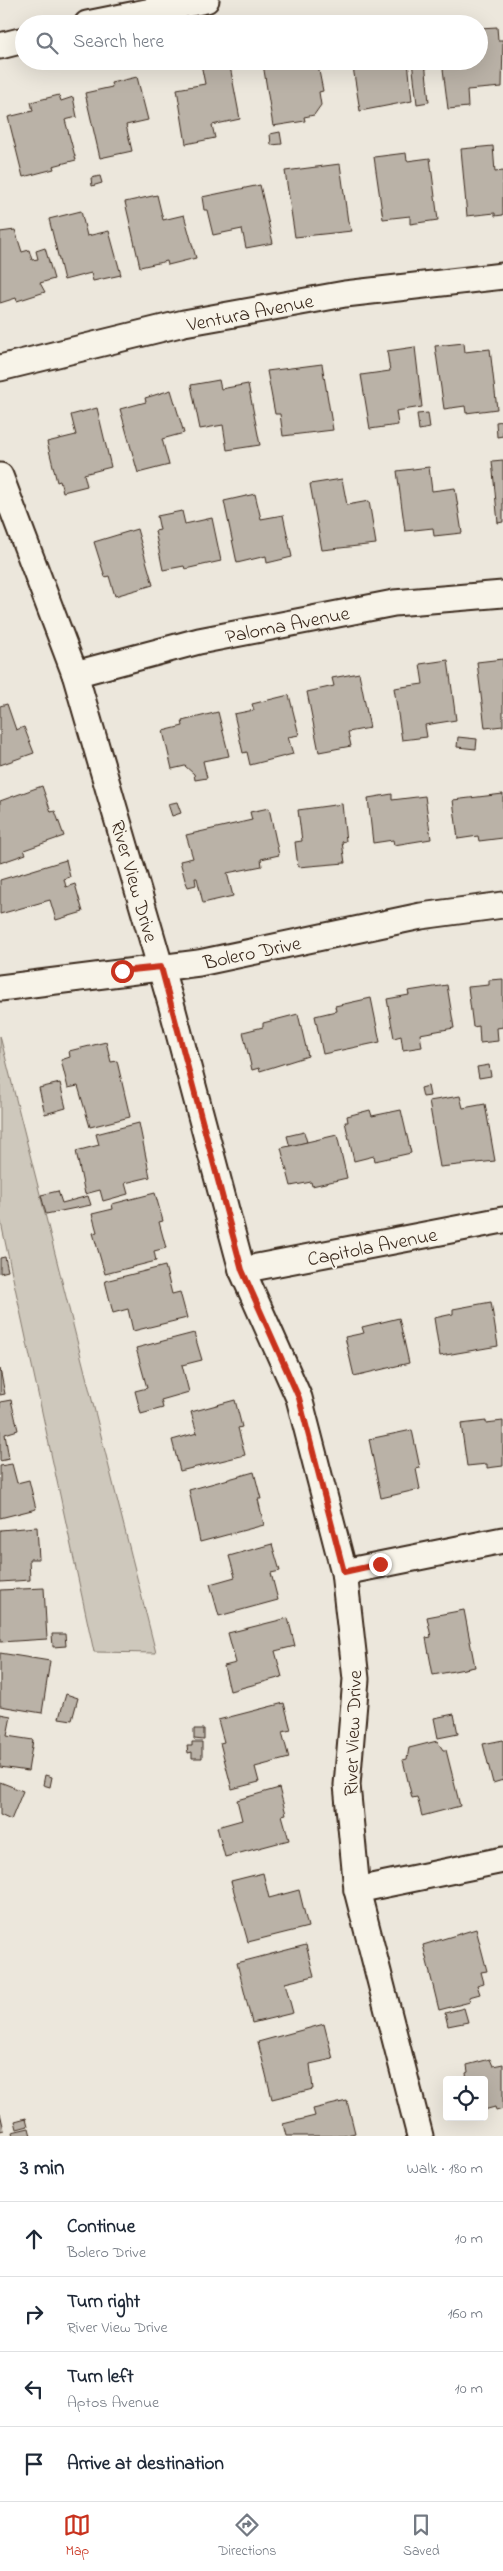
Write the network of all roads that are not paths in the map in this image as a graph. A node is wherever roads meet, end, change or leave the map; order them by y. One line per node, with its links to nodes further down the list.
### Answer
1 (206, 0): 2 (street)
2 (132, 15)
3 (15, 42): 4 (street)
4 (0, 46)
5 (503, 276): 6 (street, Ventura Avenue)
6 (0, 368)
7 (0, 476): 9 (street, River View Drive)
8 (503, 594): 9 (street, Paloma Avenue)
9 (75, 674): 11 (street, River View Drive)
10 (503, 905): 11 (street, Bolero Drive)
11 (161, 967): 12 (street, Bolero Drive); 14 (street, River View Drive)
12 (0, 988)
13 (503, 1220): 14 (street, Capitola Avenue)
14 (242, 1270): 16 (street, River View Drive)
15 (503, 1540): 16 (street)
16 (344, 1572): 18 (street, River View Drive)
17 (503, 1860): 18 (street)
18 (357, 1890): 19 (street, River View Drive)
19 (420, 2136)

